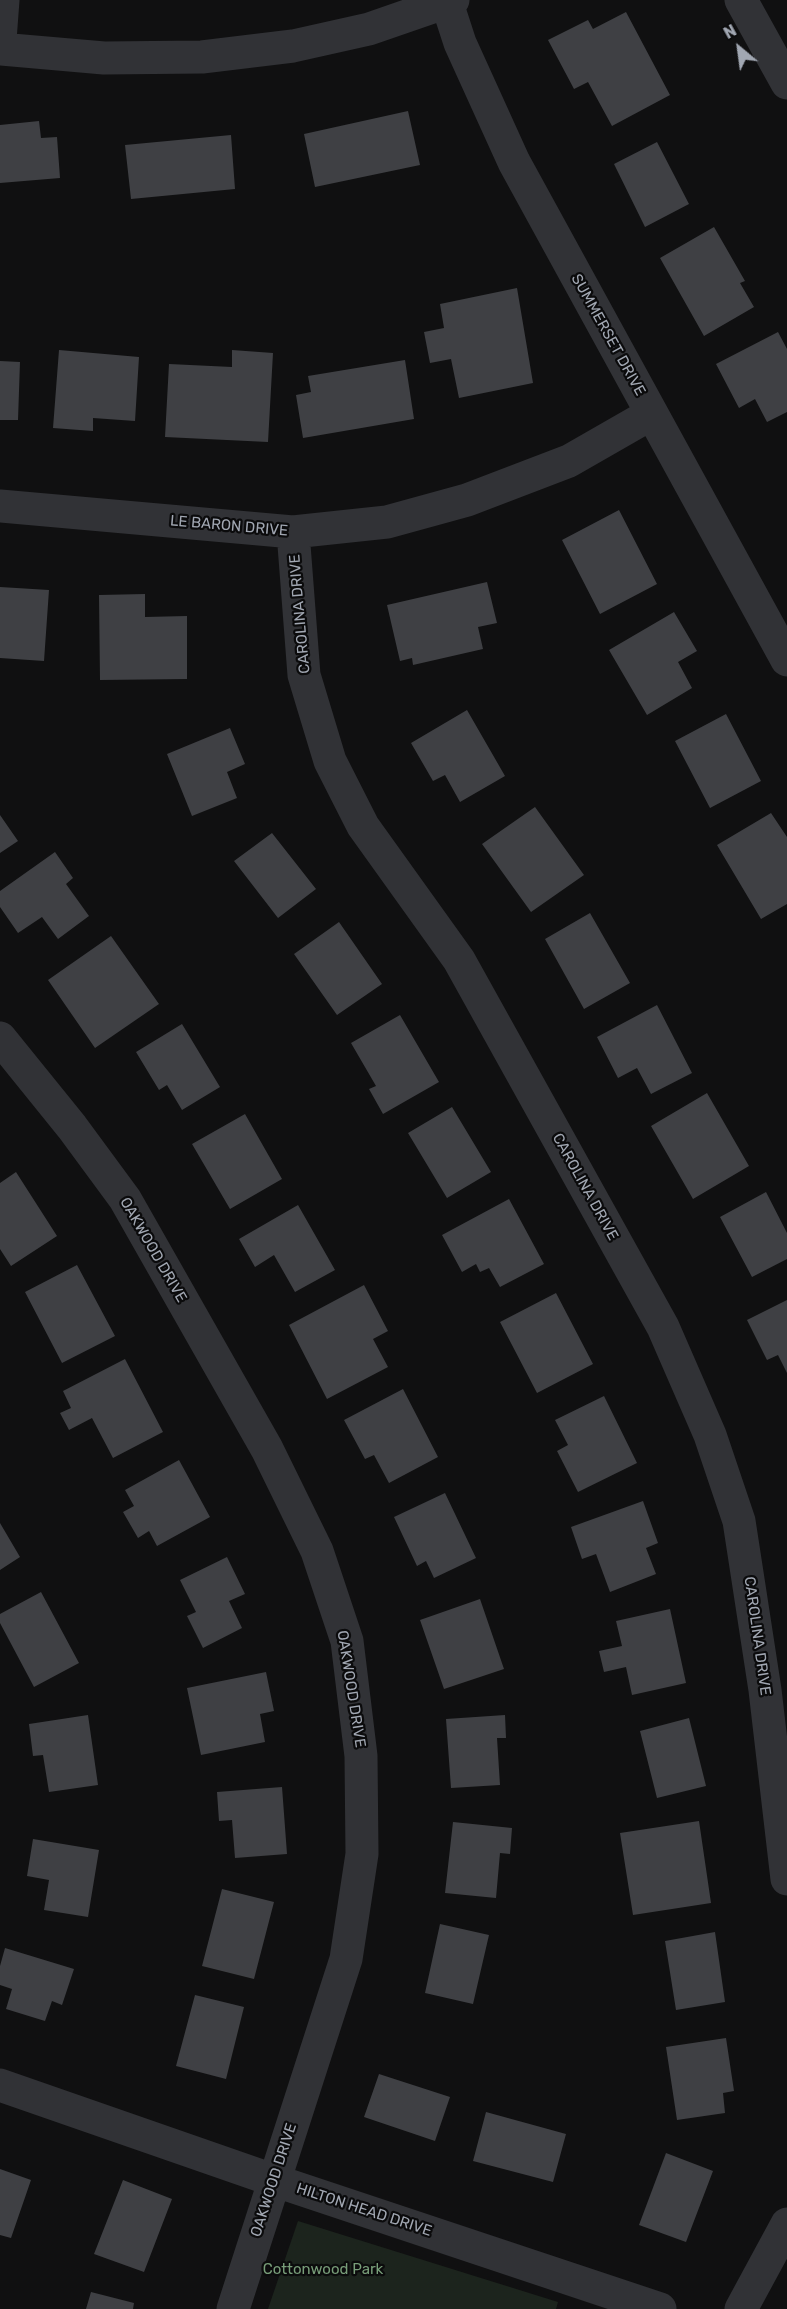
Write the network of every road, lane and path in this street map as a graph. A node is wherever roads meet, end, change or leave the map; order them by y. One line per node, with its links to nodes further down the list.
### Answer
1 (3, 0): 4 (street)
2 (741, 0): 6 (street)
3 (449, 1): 5 (street); 7 (street, SUMMERSET DRIVE)
4 (0, 40)
5 (0, 49)
6 (787, 83)
7 (651, 414): 9 (street, LE BARON DRIVE); 10 (street, SUMMERSET DRIVE)
8 (0, 506): 9 (street, LE BARON DRIVE)
9 (293, 532): 12 (street, CAROLINA DRIVE)
10 (787, 660)
11 (0, 1038): 14 (street, OAKWOOD DRIVE)
12 (787, 1879)
13 (0, 2085): 14 (street, HILTON HEAD DRIVE)
14 (273, 2180): 16 (street, OAKWOOD DRIVE); 17 (street, HILTON HEAD DRIVE)
15 (787, 2224): 18 (street)
16 (233, 2309)
17 (660, 2309)
18 (741, 2309)

